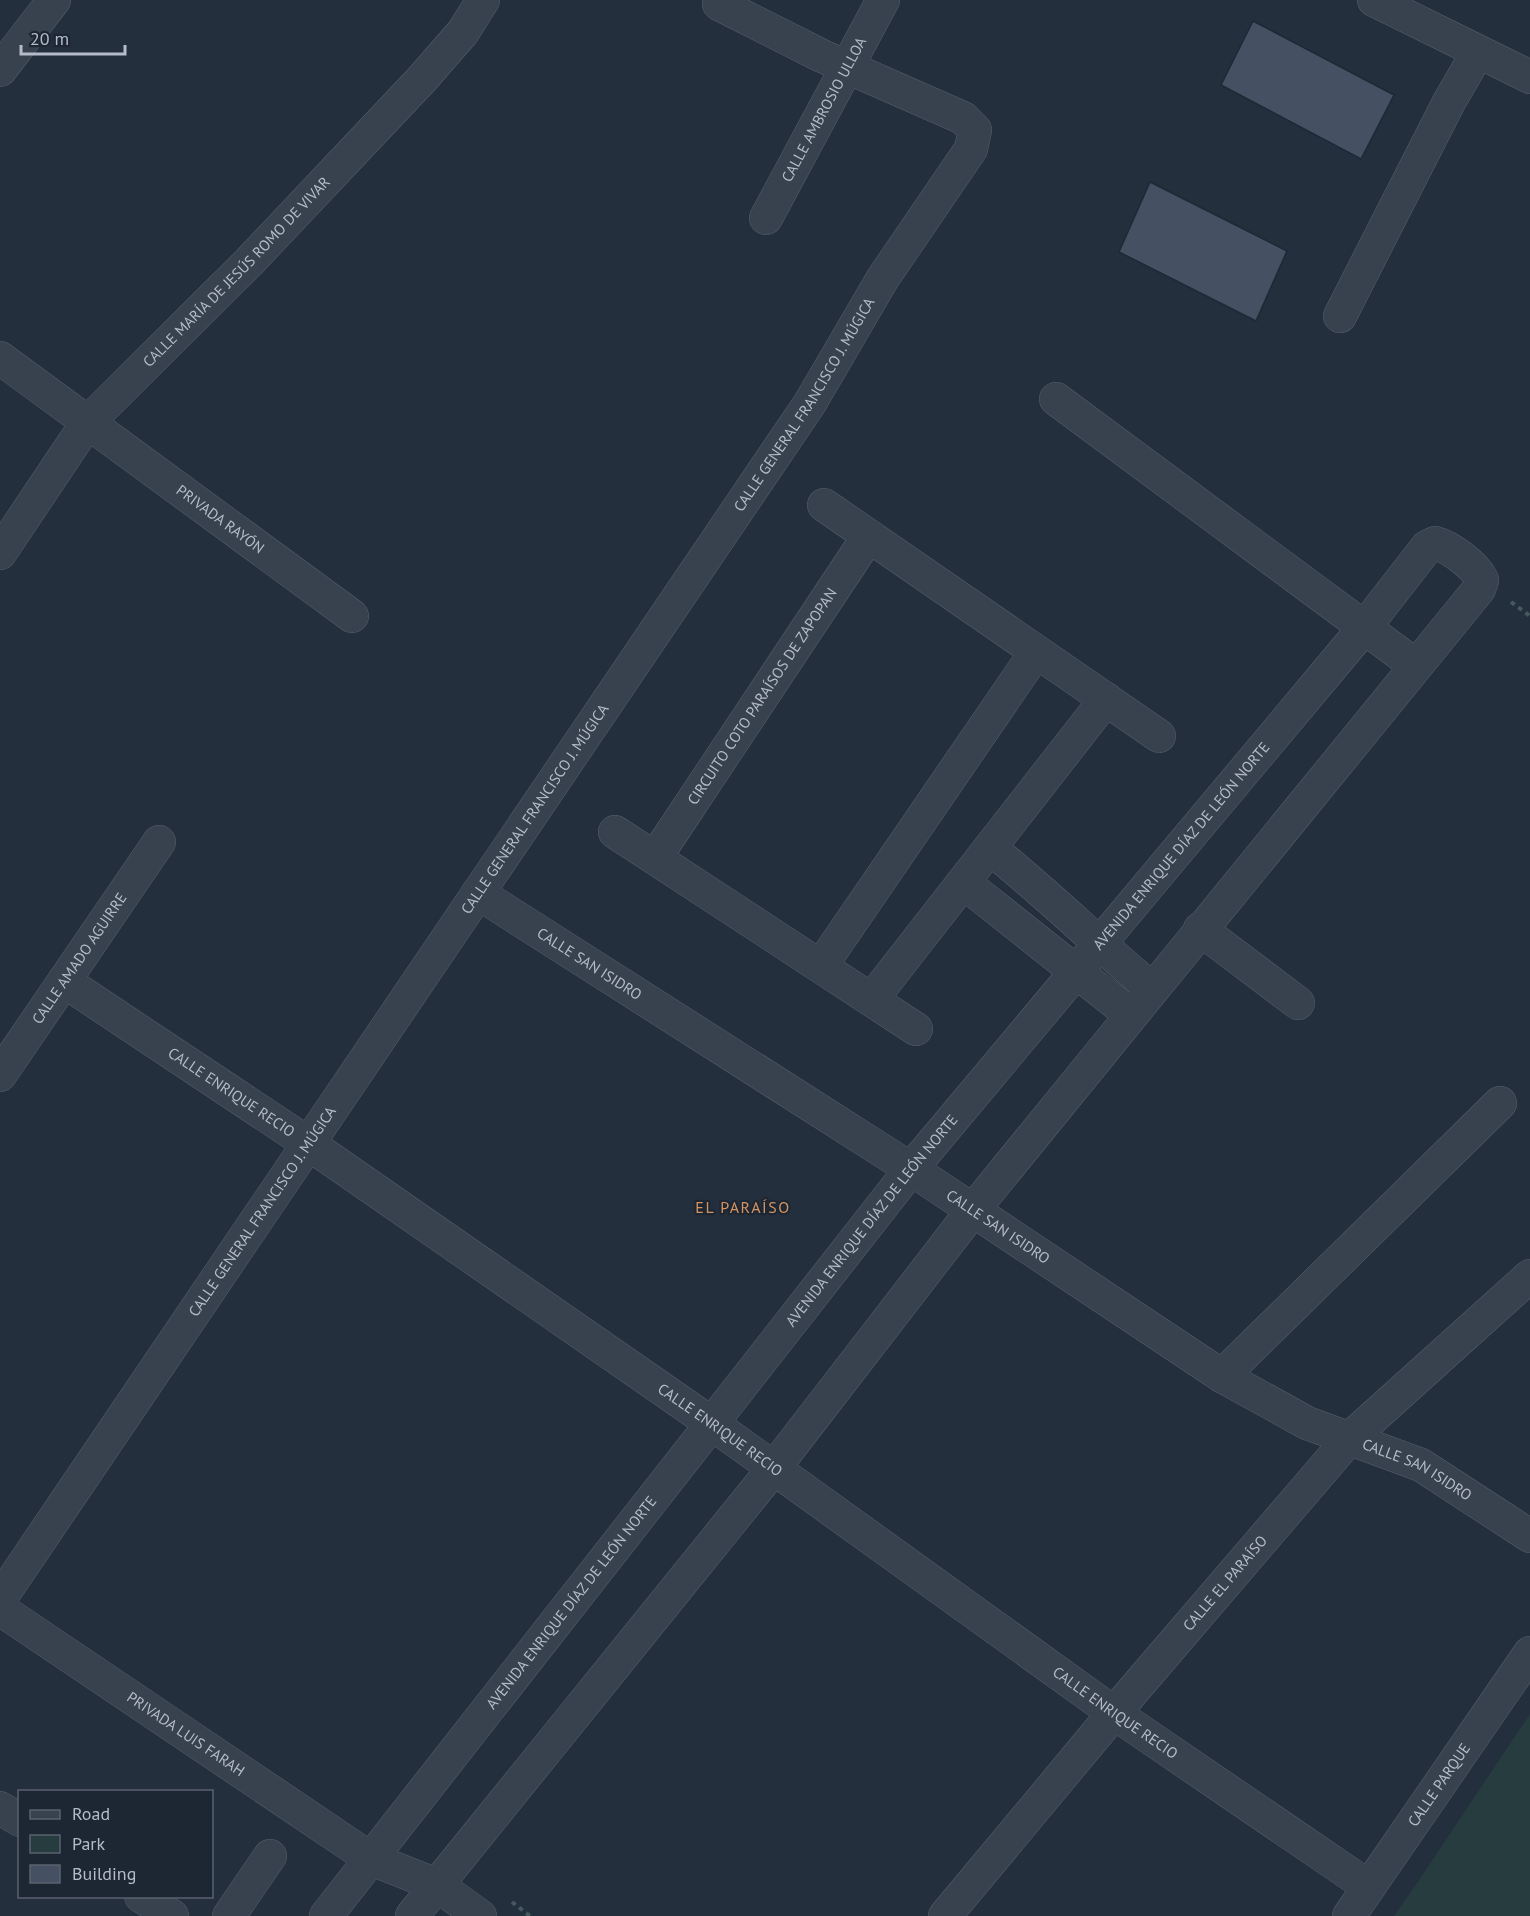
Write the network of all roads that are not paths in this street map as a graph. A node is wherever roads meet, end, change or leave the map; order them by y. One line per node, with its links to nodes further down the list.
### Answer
1 (54, 0): 8 (street)
2 (483, 0): 14 (street, CALLE MARÍA DE JESÚS ROMO DE VIVAR)
3 (883, 0): 7 (street, CALLE AMBROSIO ULLOA)
4 (1374, 0): 6 (street)
5 (719, 4): 7 (street)
6 (1478, 52): 9 (street); 11 (street)
7 (848, 67): 10 (street, CALLE AMBROSIO ULLOA); 29 (street, CALLE GENERAL FRANCISCO J. MÚGICA)
8 (0, 70)
9 (1530, 77)
10 (766, 218)
11 (1340, 316)
12 (0, 358): 14 (street, PRIVADA RAYÓN)
13 (1056, 399): 19 (street)
14 (87, 423): 17 (street, CALLE MARÍA DE JESÚS ROMO DE VIVAR); 18 (street, PRIVADA RAYÓN)
15 (824, 505): 16 (street)
16 (868, 537): 20 (street); 27 (street, CIRCUITO COTO PARAÍSOS DE ZAPOPAN)
17 (0, 553)
18 (352, 616)
19 (1364, 628): 21 (street); 21 (street, AVENIDA ENRIQUE DÍAZ DE LEÓN NORTE); 31 (street, AVENIDA ENRIQUE DÍAZ DE LEÓN NORTE)
20 (1036, 652): 22 (street); 32 (street)
21 (1415, 665): 30 (street)
22 (1106, 699): 23 (street); 26 (street)
23 (1159, 736)
24 (615, 831): 27 (street)
25 (159, 842): 34 (street, CALLE AMADO AGUIRRE)
26 (990, 848): 28 (street); 31 (street)
27 (655, 858): 32 (street)
28 (963, 882): 33 (street); 36 (street)
29 (478, 893): 42 (street, CALLE GENERAL FRANCISCO J. MÚGICA); 43 (street, CALLE SAN ISIDRO)
30 (1200, 929): 35 (street); 37 (street)
31 (1099, 944): 33 (street, AVENIDA ENRIQUE DÍAZ DE LEÓN NORTE); 35 (street)
32 (821, 966): 36 (street)
33 (1077, 972): 38 (street); 43 (street, AVENIDA ENRIQUE DÍAZ DE LEÓN NORTE)
34 (64, 981): 40 (street, CALLE AMADO AGUIRRE); 42 (street, CALLE ENRIQUE RECIO)
35 (1152, 989): 38 (street)
36 (872, 999): 39 (street)
37 (1298, 1003)
38 (1131, 1015): 44 (street)
39 (916, 1029)
40 (0, 1075)
41 (1500, 1103): 46 (street)
42 (309, 1144): 47 (street, CALLE ENRIQUE RECIO); 51 (street, CALLE GENERAL FRANCISCO J. MÚGICA)
43 (911, 1169): 44 (street, CALLE SAN ISIDRO); 47 (street, AVENIDA ENRIQUE DÍAZ DE LEÓN NORTE)
44 (973, 1210): 46 (street, CALLE SAN ISIDRO); 49 (street)
45 (1530, 1276): 48 (street, CALLE EL PARAÍSO)
46 (1222, 1376): 48 (street, CALLE SAN ISIDRO)
47 (711, 1423): 49 (street, CALLE ENRIQUE RECIO); 58 (street, AVENIDA ENRIQUE DÍAZ DE LEÓN NORTE)
48 (1348, 1440): 50 (street, CALLE SAN ISIDRO); 54 (street, CALLE EL PARAÍSO)
49 (774, 1468): 54 (street, CALLE ENRIQUE RECIO); 59 (street)
50 (1530, 1536)
51 (0, 1599)
52 (0, 1610): 58 (street, PRIVADA LUIS FARAH)
53 (1530, 1653): 60 (street, CALLE PARQUE)
54 (1114, 1713): 60 (street, CALLE ENRIQUE RECIO); 67 (street, CALLE EL PARAÍSO)
55 (0, 1808): 56 (street)
56 (18, 1819)
57 (270, 1856): 62 (street)
58 (371, 1859): 59 (street, PRIVADA LUIS FARAH); 64 (street, AVENIDA ENRIQUE DÍAZ DE LEÓN NORTE)
59 (437, 1885): 65 (street); 66 (street, PRIVADA LUIS FARAH)
60 (1369, 1887): 68 (street, CALLE PARQUE)
61 (144, 1898): 63 (street)
62 (237, 1913)
63 (172, 1916)
64 (326, 1916)
65 (412, 1916)
66 (480, 1916)
67 (945, 1916)
68 (1349, 1916)

